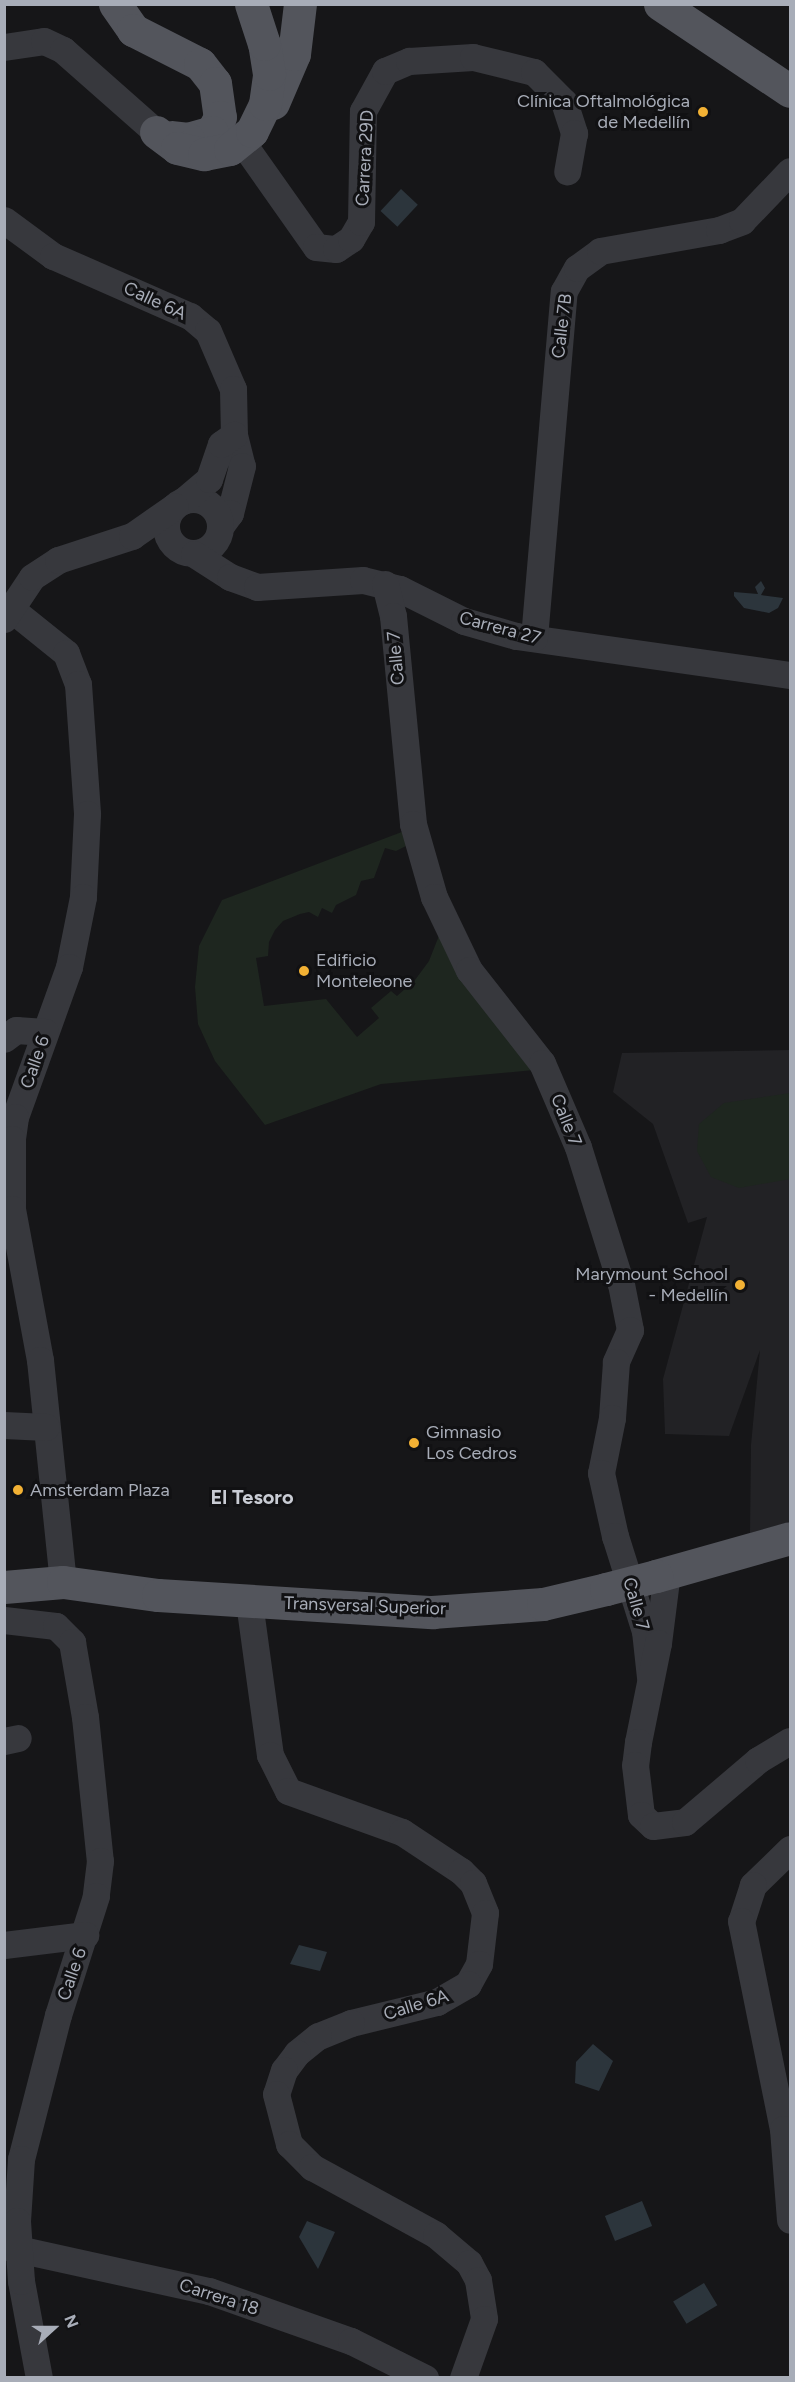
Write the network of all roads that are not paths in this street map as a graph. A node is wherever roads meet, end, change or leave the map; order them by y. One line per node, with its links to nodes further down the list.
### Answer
1 (115, 4): 9 (main road)
2 (300, 4): 7 (main road)
3 (666, 6): 6 (main road)
4 (253, 10): 7 (main road)
5 (4, 47): 8 (street)
6 (790, 91)
7 (245, 127): 8 (main road); 9 (main road); 10 (street, Carrera 29D)
8 (156, 132): 9 (main road)
9 (212, 132)
10 (567, 171)
11 (790, 171): 18 (street, Calle 7B)
12 (4, 220): 13 (street, Calle 6A)
13 (234, 435): 14 (street); 16 (street, Calle 6A)
14 (179, 503): 15 (street); 16 (street); 16 (street)
15 (132, 536): 16 (street, Carrera 27); 19 (street)
16 (203, 549): 17 (street, Carrera 27)
17 (393, 587): 20 (street, Carrera 27); 34 (street, Calle 7)
18 (538, 595): 20 (street, Calle 7B); 21 (street)
19 (7, 614): 23 (street, Calle 6)
20 (534, 638): 21 (street, Carrera 27)
21 (579, 645): 22 (street, Carrera 27)
22 (790, 675)
23 (45, 1032): 24 (street); 25 (street, Calle 6)
24 (4, 1039)
25 (8, 1137): 27 (street, Calle 6)
26 (4, 1425): 27 (street)
27 (46, 1427): 30 (street, Calle 6)
28 (790, 1538): 29 (main road, Transversal Superior)
29 (662, 1574): 32 (main road, Transversal Superior, bridge); 34 (street, Calle 7)
30 (63, 1582): 31 (main road, Transversal Superior); 32 (main road, Transversal Superior)
31 (4, 1587)
32 (249, 1602): 44 (street, Calle 6A)
33 (5, 1619): 37 (street, Calle 6)
34 (650, 1677): 35 (street, Calle 7)
35 (790, 1741)
36 (790, 1849): 39 (street)
37 (85, 1935): 38 (street); 42 (street, Calle 6, bridge)
38 (4, 1945)
39 (787, 2124): 40 (street)
40 (790, 2220)
41 (4, 2246): 43 (street, Carrera 18)
42 (39, 2378)
43 (424, 2378)
44 (463, 2378)

